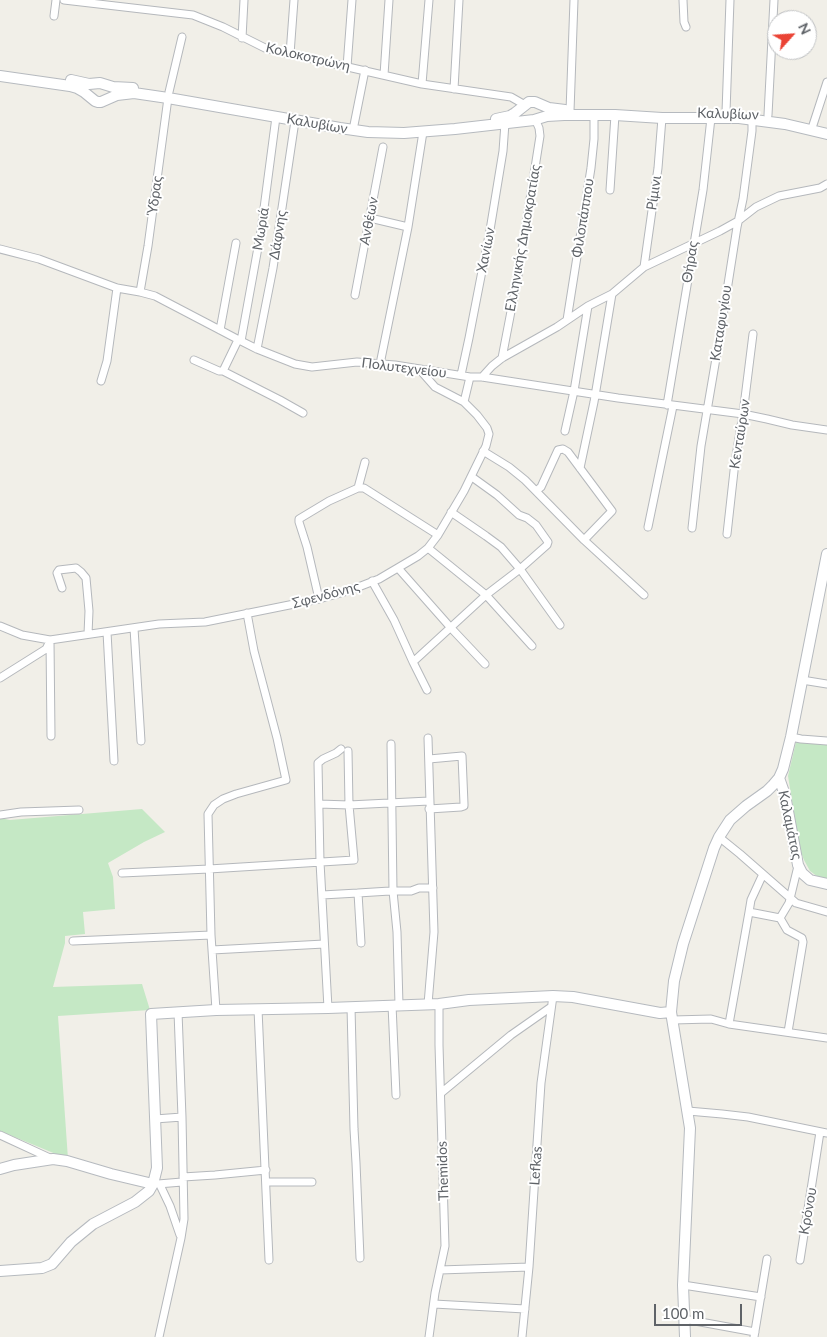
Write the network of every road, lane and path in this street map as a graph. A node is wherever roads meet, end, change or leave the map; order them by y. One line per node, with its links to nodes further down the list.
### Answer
1 (56, 0): 13 (street)
2 (64, 0): 16 (street, Κολοκοτρώνη)
3 (244, 0): 16 (street)
4 (294, 0): 17 (street)
5 (352, 0): 18 (street)
6 (389, 0): 21 (street)
7 (429, 0): 24 (street)
8 (459, 0): 26 (street)
9 (574, 0): 32 (street)
10 (683, 0): 14 (street)
11 (730, 0): 33 (street)
12 (774, 0): 36 (street)
13 (54, 16)
14 (686, 27)
15 (182, 37): 27 (street, Ύδρας)
16 (242, 38): 17 (street, Κολοκοτρώνη)
17 (290, 54): 18 (street, Κολοκοτρώνη)
18 (347, 66): 20 (street, Κολοκοτρώνη)
19 (0, 70): 25 (main road, Καλυβίων)
20 (365, 70): 21 (street, Κολοκοτρώνη); 44 (street)
21 (384, 75): 24 (street, Κολοκοτρώνη)
22 (0, 76): 28 (main road)
23 (827, 82): 45 (street)
24 (422, 84): 26 (street, Κολοκοτρώνη)
25 (101, 85): 27 (main road, Καλυβίων); 28 (main road); 29 (main road)
26 (454, 89): 31 (street, Κολοκοτρώνη)
27 (168, 95): 29 (main road, Καλυβίων); 37 (main road, Καλυβίων); 44 (main road, Καλυβίων); 60 (street, Ύδρας)
28 (92, 99): 29 (main road, Καλυβίων)
29 (106, 99)
30 (537, 104): 31 (main road, Καλυβίων); 32 (main road, Καλυβίων); 40 (main road)
31 (524, 106): 40 (main road); 44 (main road, Καλυβίων)
32 (570, 110): 33 (main road, Καλυβίων)
33 (726, 112): 36 (main road, Καλυβίων)
34 (594, 115): 35 (main road, Καλυβίων); 40 (main road, Καλυβίων); 64 (street, Φιλοπάππου)
35 (615, 115): 38 (main road, Καλυβίων); 51 (street)
36 (768, 115): 45 (main road, Καλυβίων)
37 (276, 117): 42 (main road, Καλυβίων); 67 (street, Μωριά)
38 (662, 118): 39 (main road, Καλυβίων); 58 (street, Ρίμινι)
39 (711, 118): 41 (main road, Καλυβίων); 56 (street, Θήρας)
40 (534, 119): 43 (main road, Καλυβίων); 69 (street, Ελληνικής Δημοκρατίας)
41 (752, 119): 48 (main road, Καλυβίων); 53 (street, Καταφυγίου)
42 (295, 121): 47 (main road, Καλυβίων); 68 (street, Δάφνης)
43 (505, 123): 47 (main road, Καλυβίων); 74 (street, Χανίων)
44 (354, 125)
45 (813, 125): 46 (main road, Καλυβίων)
46 (827, 129)
47 (424, 132): 54 (street)
48 (827, 134)
49 (383, 147): 52 (street, Ανθέων)
50 (827, 184): 53 (street)
51 (610, 190)
52 (370, 218): 54 (street); 62 (street, Ανθέων)
53 (738, 221): 56 (street); 82 (street, Καταφυγίου)
54 (408, 227): 71 (street)
55 (236, 243): 65 (street)
56 (693, 244): 58 (street); 81 (street, Θήρας)
57 (0, 249): 59 (street, Πολυτεχνείου)
58 (644, 267): 61 (street)
59 (118, 288): 60 (street, Πολυτεχνείου); 77 (street)
60 (140, 292): 65 (street, Πολυτεχνείου)
61 (612, 294): 63 (street); 79 (street)
62 (355, 295)
63 (588, 306): 64 (street); 78 (street)
64 (567, 320): 69 (street)
65 (220, 330): 67 (street, Πολυτεχνείου)
66 (753, 334): 84 (street, Κενταύρων)
67 (239, 340): 68 (street, Πολυτεχνείου); 73 (street, Μωριά)
68 (257, 349): 71 (street, Πολυτεχνείου)
69 (502, 358): 76 (street)
70 (194, 360): 73 (street)
71 (380, 364): 72 (street, Πολυτεχνείου)
72 (420, 370): 74 (street, Πολυτεχνείου); 80 (street)
73 (223, 371): 83 (street)
74 (461, 375): 75 (street, Πολυτεχνείου)
75 (470, 377): 76 (street, Πολυτεχνείου); 80 (street)
76 (482, 377): 78 (street, Πολυτεχνείου)
77 (101, 381)
78 (574, 391): 79 (street, Πολυτεχνείου); 86 (street)
79 (595, 394): 81 (street, Πολυτεχνείου); 89 (street)
80 (464, 402): 87 (street, Σφενδόνης)
81 (670, 405): 82 (street, Πολυτεχνείου); 94 (street, Θήρας)
82 (708, 410): 84 (street, Πολυτεχνείου); 95 (street, Καταφυγίου)
83 (303, 413)
84 (743, 414): 85 (street, Πολυτεχνείου); 96 (street, Κενταύρων)
85 (827, 430)
86 (565, 431)
87 (483, 451): 90 (street, Σφενδόνης); 92 (street)
88 (365, 462): 91 (street)
89 (580, 468): 92 (street); 98 (street)
90 (472, 477): 93 (street, Σφενδόνης); 102 (street)
91 (358, 488): 97 (street); 107 (street)
92 (536, 491): 98 (street)
93 (451, 512): 97 (street, Σφενδόνης); 102 (street)
94 (648, 527)
95 (692, 528)
96 (728, 534)
97 (438, 535): 99 (street, Σφενδόνης)
98 (584, 540): 106 (street)
99 (428, 548): 101 (street, Σφενδόνης); 105 (street)
100 (827, 554): 120 (main road)
101 (398, 568): 103 (street, Σφενδόνης); 112 (street)
102 (520, 569): 105 (street); 109 (street)
103 (372, 581): 107 (street, Σφενδόνης); 117 (street)
104 (62, 588): 114 (street)
105 (486, 595): 112 (street); 116 (street)
106 (644, 595)
107 (319, 599): 108 (street, Σφενδόνης)
108 (247, 613): 111 (street, Σφενδόνης); 142 (street)
109 (560, 625)
110 (0, 626): 115 (street, Σφενδόνης)
111 (134, 628): 113 (street, Σφενδόνης); 126 (street)
112 (451, 628): 117 (street); 118 (street)
113 (107, 632): 114 (street, Σφενδόνης); 130 (street)
114 (88, 634): 115 (street, Σφενδόνης)
115 (50, 640): 119 (street); 123 (street)
116 (532, 646)
117 (413, 662): 122 (street)
118 (485, 664)
119 (0, 678)
120 (802, 680): 121 (street); 124 (main road)
121 (827, 684)
122 (427, 690)
123 (51, 736)
124 (790, 737): 127 (street); 131 (main road)
125 (428, 738): 129 (street)
126 (141, 741)
127 (827, 741)
128 (390, 744): 133 (street)
129 (428, 759): 132 (street); 137 (street)
130 (114, 761)
131 (778, 778): 139 (main road); 141 (main road, Καλαμάτας)
132 (429, 801): 133 (street); 137 (street)
133 (392, 802): 135 (street); 147 (street)
134 (319, 804): 135 (street); 135 (street); 140 (street)
135 (350, 805): 140 (street)
136 (78, 810): 138 (street)
137 (429, 810): 146 (street)
138 (0, 815)
139 (719, 837): 144 (street); 169 (main road)
140 (320, 862): 142 (street); 149 (street)
141 (798, 865): 145 (main road, Καλαμάτας); 150 (street)
142 (209, 869): 143 (street); 154 (street)
143 (122, 873)
144 (763, 874): 150 (street); 151 (street)
145 (827, 884)
146 (433, 888): 147 (street); 160 (street)
147 (393, 891): 148 (street); 162 (street)
148 (358, 893): 149 (street); 156 (street)
149 (322, 895): 157 (street)
150 (790, 898): 152 (street); 153 (street)
151 (749, 912): 153 (street); 170 (street)
152 (827, 912)
153 (780, 918): 171 (street)
154 (211, 935): 155 (street); 158 (street)
155 (73, 941)
156 (361, 943)
157 (324, 944): 158 (street); 165 (street)
158 (212, 950): 167 (street)
159 (553, 996): 161 (main road); 164 (street, Lefkas); 169 (main road)
160 (428, 1004): 161 (main road); 162 (main road)
161 (440, 1004): 173 (street, Themidos)
162 (396, 1005): 163 (main road); 174 (street)
163 (351, 1007): 165 (main road); 188 (street)
164 (551, 1007): 173 (street); 192 (street, Lefkas)
165 (328, 1008): 166 (main road)
166 (258, 1009): 167 (main road); 182 (street)
167 (216, 1010): 168 (main road)
168 (178, 1012): 176 (street); 177 (main road)
169 (672, 1016): 170 (street); 175 (main road)
170 (728, 1024): 171 (street)
171 (788, 1032): 172 (street)
172 (827, 1038)
173 (441, 1093): 193 (street, Themidos)
174 (396, 1096)
175 (688, 1111): 178 (street); 195 (main road)
176 (182, 1117): 177 (street); 183 (street)
177 (155, 1119): 186 (main road)
178 (824, 1132): 191 (street, Κρόνου)
179 (0, 1135): 180 (street)
180 (53, 1159): 181 (main road); 186 (main road)
181 (0, 1168)
182 (266, 1170): 183 (street); 184 (street)
183 (183, 1179): 186 (street); 187 (street)
184 (266, 1182): 185 (street); 190 (street)
185 (312, 1182)
186 (157, 1184): 187 (street); 194 (main road)
187 (181, 1238): 201 (street)
188 (360, 1258)
189 (767, 1259): 196 (street)
190 (269, 1260)
191 (800, 1260)
192 (529, 1267): 193 (street); 198 (street, Lefkas)
193 (440, 1270): 197 (street, Themidos)
194 (0, 1271)
195 (683, 1285): 196 (street); 199 (main road)
196 (761, 1297): 200 (street)
197 (434, 1304): 198 (street); 202 (street, Themidos)
198 (525, 1309): 203 (street, Lefkas)
199 (684, 1319): 200 (street); 204 (main road)
200 (754, 1335)
201 (159, 1337)
202 (429, 1337)
203 (522, 1337)
204 (685, 1337)

